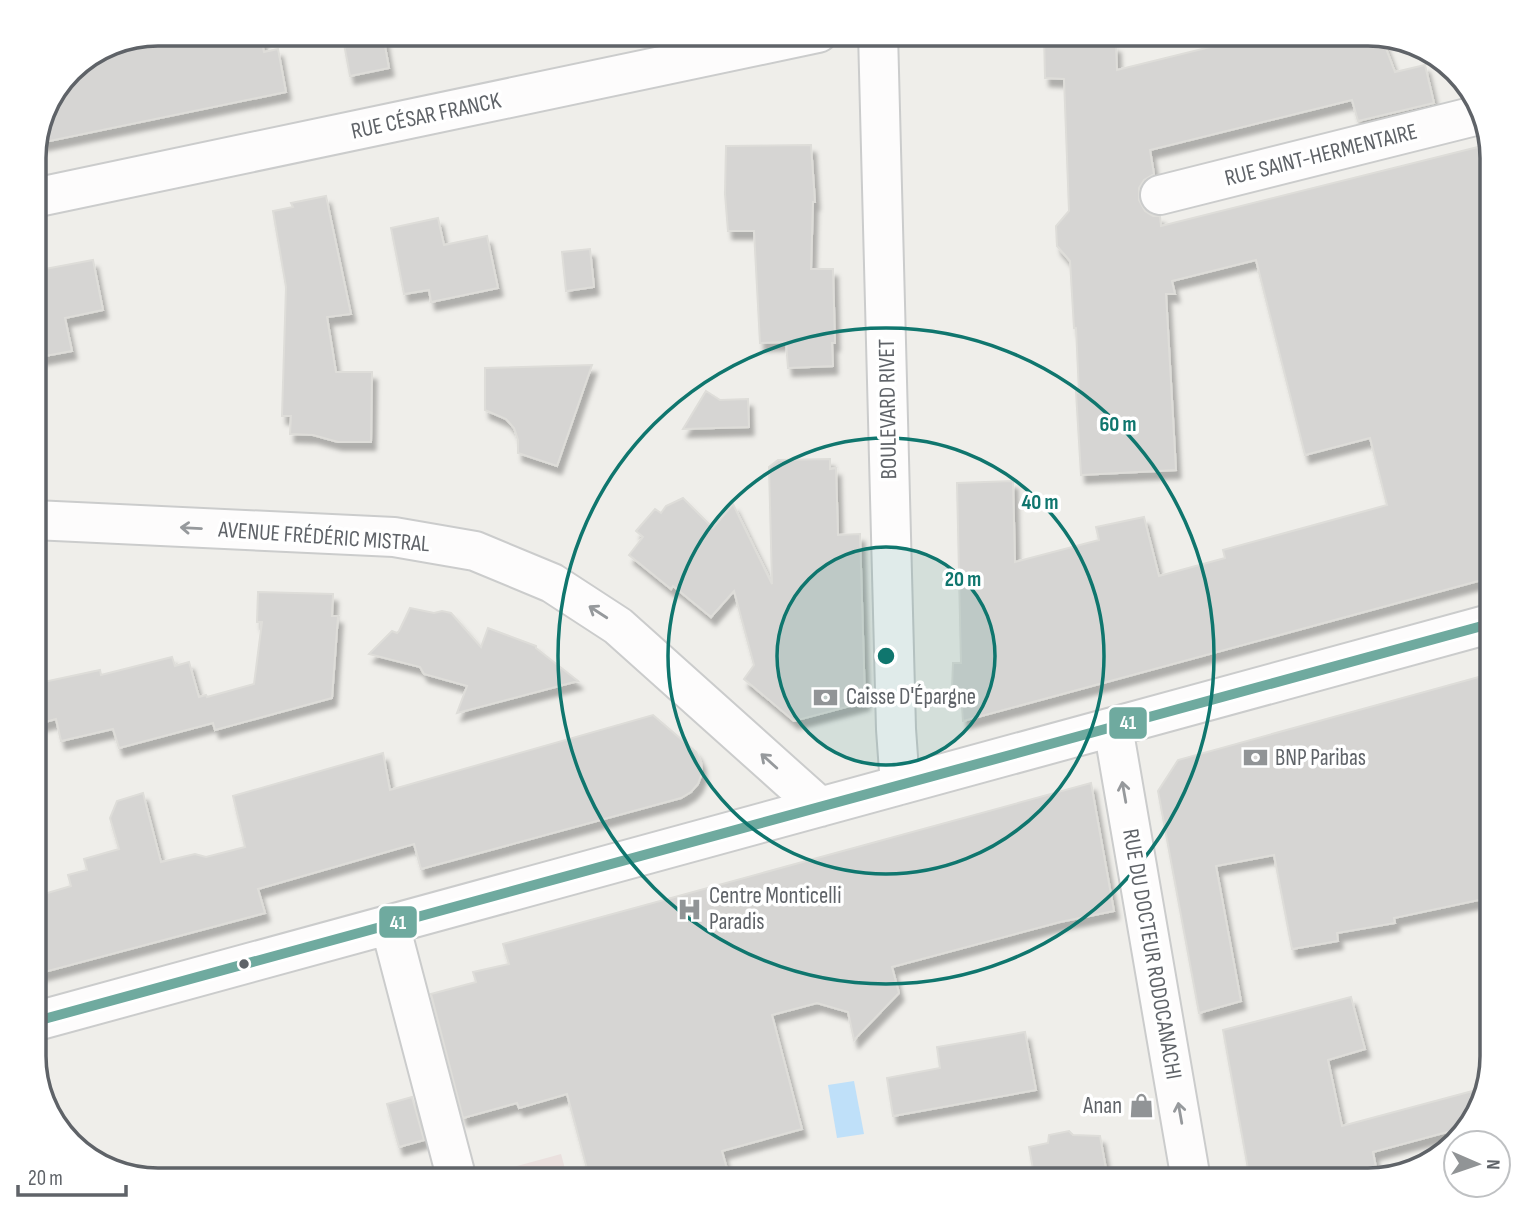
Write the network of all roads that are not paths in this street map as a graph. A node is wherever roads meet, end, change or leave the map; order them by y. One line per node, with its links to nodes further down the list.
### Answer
1 (756, 46): 4 (street, RUE CÉSAR FRANCK)
2 (878, 46): 9 (street, BOULEVARD RIVET)
3 (1472, 117): 5 (street, RUE SAINT-HERMENTAIRE)
4 (46, 195)
5 (1160, 195)
6 (46, 521): 10 (street, AVENUE FRÉDÉRIC MISTRAL, one-way to 6)
7 (1480, 627): 8 (street)
8 (1113, 727): 9 (street); 14 (street, RUE DU DOCTEUR RODOCANACHI, one-way to 8)
9 (900, 785): 10 (street)
10 (820, 807): 11 (street)
11 (390, 925): 12 (street); 13 (street)
12 (46, 1019)
13 (454, 1168)
14 (1189, 1168)

